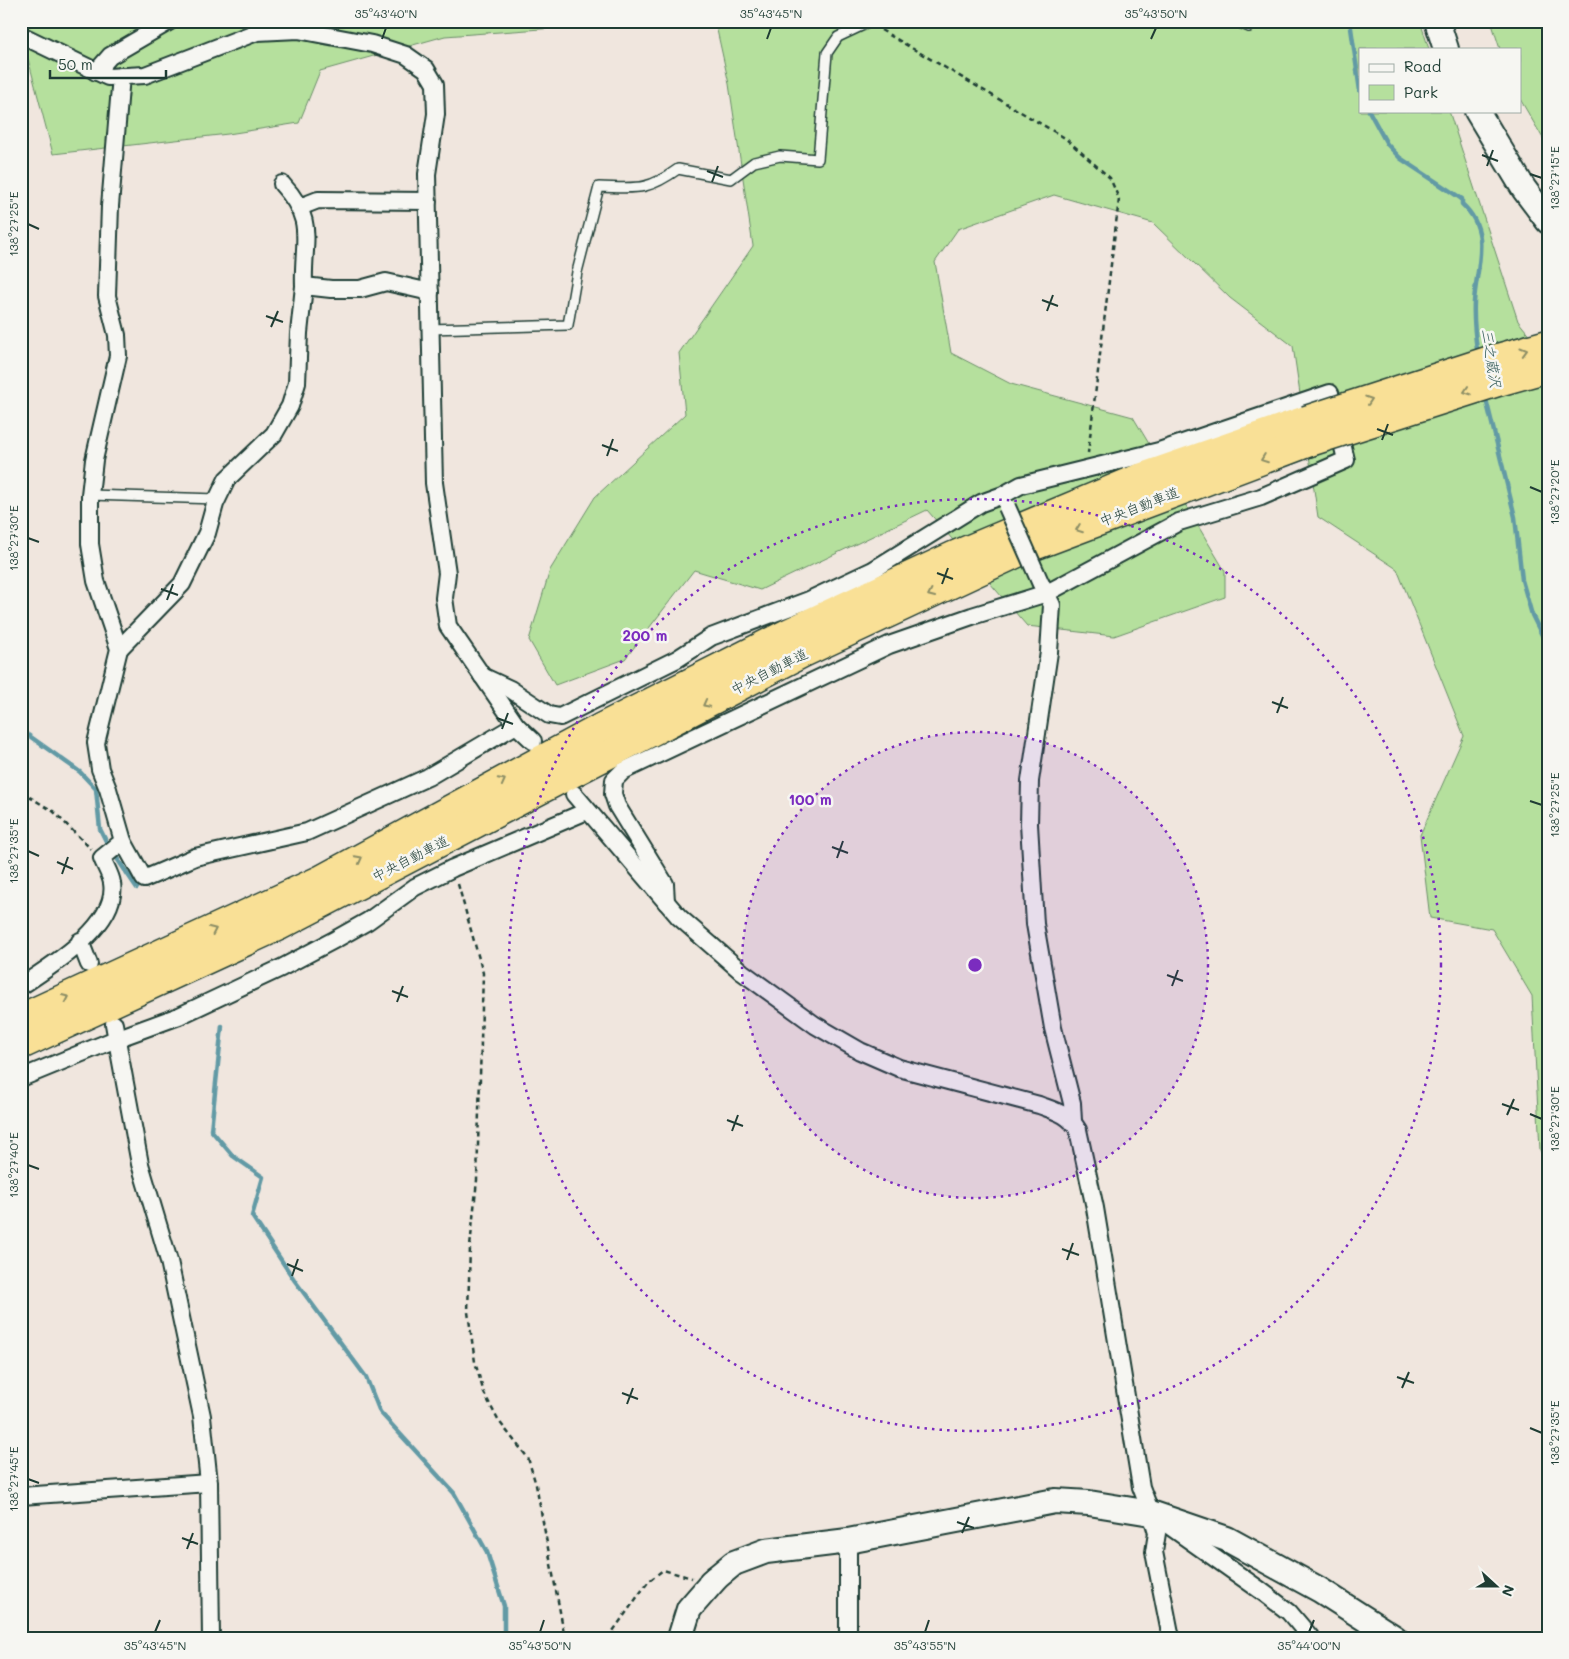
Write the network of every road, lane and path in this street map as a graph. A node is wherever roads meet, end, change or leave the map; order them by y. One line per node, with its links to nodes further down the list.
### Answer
1 (170, 21): 8 (street)
2 (1235, 21): 3 (lane)
3 (1257, 21)
4 (1437, 21): 7 (street)
5 (870, 22): 17 (lane); 21 (path)
6 (21, 34): 8 (street)
7 (1446, 48)
8 (96, 72): 9 (street)
9 (121, 76): 12 (street); 22 (street)
10 (1478, 112): 14 (street)
11 (282, 184): 13 (street)
12 (428, 200): 13 (street); 16 (street)
13 (300, 207): 15 (street)
14 (1548, 221)
15 (304, 286): 16 (street); 23 (street)
16 (430, 292): 17 (street)
17 (430, 329): 27 (street)
18 (1548, 344): 20 (highway, 中央自動車道, one-way to 18, bridge)
19 (1548, 368): 20 (highway, 中央自動車道, one-way to 20, bridge)
20 (1308, 431): 40 (highway, 中央自動車道, one-way to 20); 42 (highway, 中央自動車道, one-way to 42)
21 (1086, 469): 24 (street); 25 (street)
22 (90, 494): 23 (lane); 26 (street)
23 (217, 499): 26 (street)
24 (1005, 501): 25 (street, bridge); 27 (street)
25 (1044, 588): 36 (street); 44 (street)
26 (119, 649): 33 (street)
27 (482, 676): 28 (street)
28 (516, 725): 29 (street); 33 (street)
29 (533, 741)
30 (21, 792): 34 (path)
31 (574, 794): 32 (street)
32 (587, 812): 35 (street); 36 (street)
33 (123, 841): 34 (street)
34 (102, 858): 37 (street)
35 (453, 868): 41 (street); 51 (path)
36 (666, 902): 44 (street)
37 (80, 941): 38 (street); 39 (street)
38 (90, 964)
39 (21, 986)
40 (21, 1018)
41 (115, 1031): 43 (street); 45 (street)
42 (21, 1045)
43 (21, 1078)
44 (1073, 1121): 47 (street)
45 (209, 1483): 46 (street); 50 (street)
46 (21, 1496)
47 (1151, 1513): 48 (street); 55 (street); 56 (street); 57 (street)
48 (848, 1541): 49 (street); 54 (street)
49 (714, 1580): 52 (path); 53 (street)
50 (211, 1638)
51 (565, 1638)
52 (608, 1638)
53 (680, 1638)
54 (848, 1638)
55 (1171, 1638)
56 (1311, 1638)
57 (1395, 1638)

